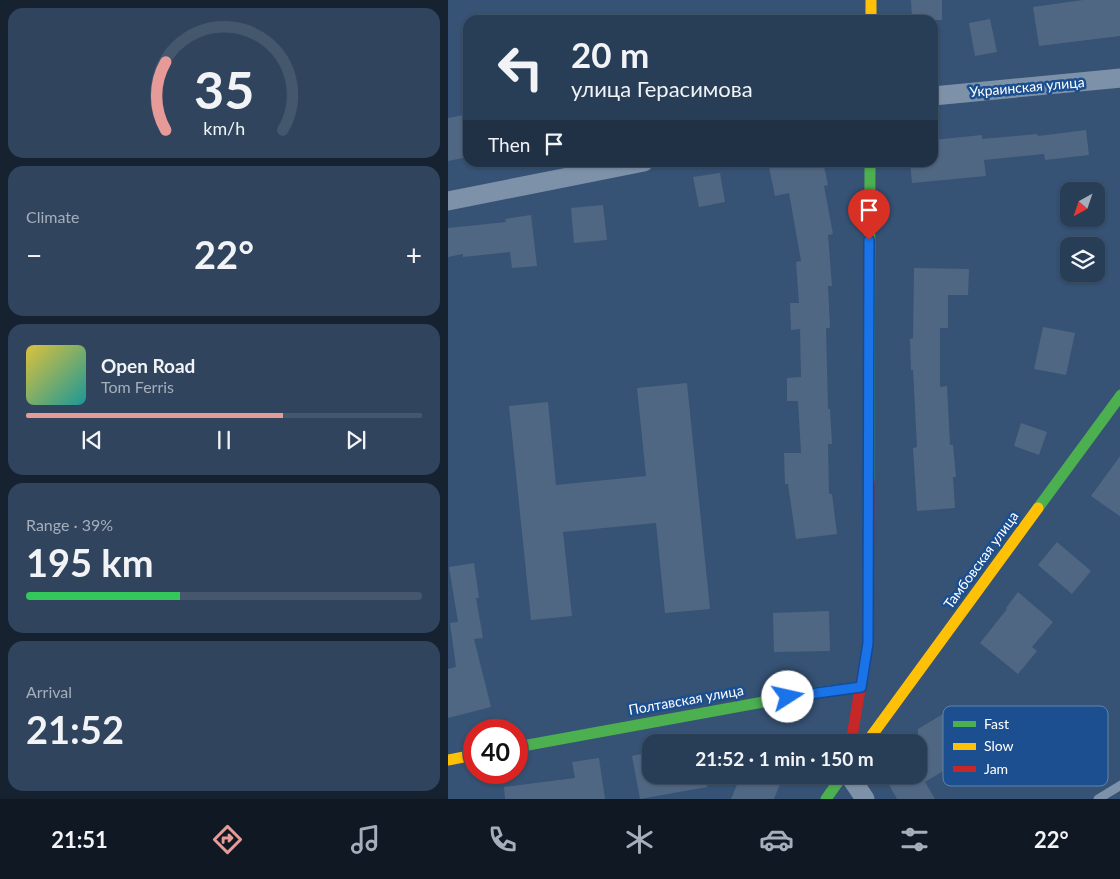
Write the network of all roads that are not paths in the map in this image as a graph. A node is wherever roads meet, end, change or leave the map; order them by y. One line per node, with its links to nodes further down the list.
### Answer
1 (872, 0): 2 (main road)
2 (871, 15)
3 (1120, 78): 4 (street, Украинская улица)
4 (938, 96)
5 (619, 167): 7 (street)
6 (870, 167): 9 (main road)
7 (448, 201)
8 (1120, 395): 11 (main road, Тамбовская улица)
9 (861, 687): 10 (main road); 12 (main road, Полтавская улица)
10 (852, 734)
11 (873, 734)
12 (528, 745)
13 (463, 757): 14 (main road)
14 (448, 760)
15 (837, 784): 18 (main road)
16 (855, 784): 19 (street)
17 (1120, 785): 20 (lane)
18 (826, 799)
19 (865, 799)
20 (1098, 799)

